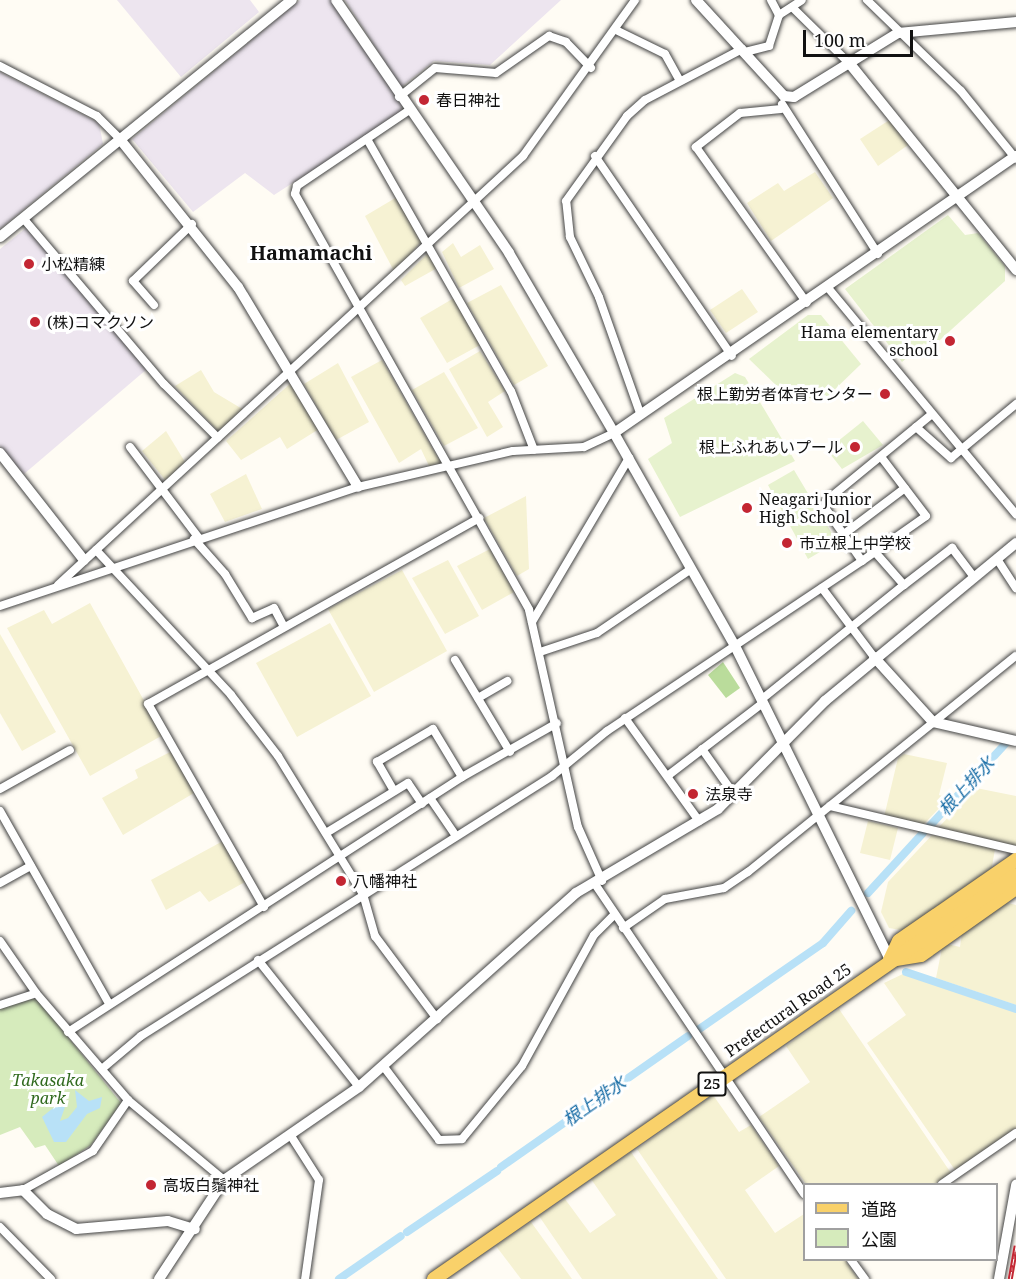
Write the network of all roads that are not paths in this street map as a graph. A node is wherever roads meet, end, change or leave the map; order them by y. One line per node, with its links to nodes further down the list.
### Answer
1 (292, 0): 22 (street)
2 (336, 0): 19 (street)
3 (635, 0): 11 (street)
4 (696, 0): 13 (street)
5 (771, 0): 9 (street)
6 (801, 0): 8 (street)
7 (867, 0): 12 (street)
8 (794, 8): 9 (street); 14 (street)
9 (779, 15): 13 (street)
10 (1016, 22): 12 (street)
11 (618, 31): 16 (street); 17 (street)
12 (898, 33): 14 (street); 25 (street)
13 (743, 51): 17 (street); 18 (street)
14 (850, 64): 18 (street); 26 (street)
15 (0, 66): 22 (street)
16 (591, 68): 19 (street); 27 (street)
17 (680, 81): 24 (street)
18 (784, 96): 20 (street)
19 (399, 97): 21 (street)
20 (781, 109): 32 (street); 35 (street)
21 (408, 111): 23 (street); 27 (street)
22 (119, 138): 28 (street); 29 (street)
23 (367, 139): 31 (street); 37 (street)
24 (595, 156): 38 (street); 41 (street)
25 (1015, 158): 26 (street)
26 (958, 199): 32 (street); 33 (street)
27 (473, 204): 31 (street); 44 (street)
28 (23, 218): 30 (street); 45 (street)
29 (193, 224): 36 (street); 39 (street)
30 (0, 237)
31 (428, 245): 37 (street); 48 (street)
32 (878, 254): 34 (street)
33 (1016, 270)
34 (829, 289): 35 (street); 42 (street)
35 (807, 303): 38 (street)
36 (154, 305)
37 (361, 309): 39 (street); 52 (street)
38 (732, 356): 41 (street)
39 (290, 373): 45 (street); 53 (street)
40 (1016, 404): 47 (street)
41 (640, 413): 44 (street)
42 (932, 414): 43 (street); 47 (street)
43 (916, 427): 47 (street); 51 (street)
44 (614, 433): 48 (street); 50 (street)
45 (218, 438): 55 (street)
46 (130, 447): 55 (street)
47 (962, 449): 56 (street)
48 (534, 450): 52 (street)
49 (0, 453): 64 (street)
50 (629, 458): 67 (street); 74 (street)
51 (882, 458): 54 (street); 58 (street)
52 (451, 467): 53 (street); 57 (street)
53 (358, 487): 59 (street)
54 (905, 488): 58 (street); 62 (street)
55 (162, 489): 59 (street); 61 (street)
56 (1016, 514)
57 (479, 518): 74 (street); 75 (street)
58 (844, 534): 65 (street)
59 (196, 538): 66 (street); 75 (street)
60 (1016, 543): 63 (street)
61 (96, 550): 64 (street); 66 (street)
62 (875, 552): 65 (street); 70 (street)
63 (997, 559): 68 (street); 72 (street)
64 (84, 560): 69 (street)
65 (862, 561): 71 (street)
66 (112, 567): 69 (street); 82 (street)
67 (691, 569): 77 (street); 78 (street)
68 (973, 576): 70 (street); 80 (street)
69 (58, 585): 73 (street)
70 (904, 585): 76 (street)
71 (822, 588): 76 (street); 77 (street)
72 (1016, 588)
73 (0, 606)
74 (532, 622): 78 (street)
75 (284, 627): 82 (street)
76 (853, 629): 80 (street); 85 (street)
77 (735, 646): 85 (street); 86 (street)
78 (540, 652): 88 (street)
79 (1016, 656): 87 (street)
80 (874, 657): 87 (street); 89 (street)
81 (455, 660): 84 (street)
82 (207, 670): 106 (street); 117 (street)
83 (507, 681): 84 (street)
84 (478, 698): 93 (street)
85 (763, 701): 89 (street); 91 (street)
86 (625, 718): 94 (street); 95 (street)
87 (933, 722): 90 (street); 102 (street)
88 (557, 723): 93 (street); 94 (street)
89 (782, 740): 99 (street); 104 (street)
90 (1016, 741)
91 (702, 749): 95 (street); 99 (street)
92 (70, 750): 97 (street)
93 (510, 752): 96 (street)
94 (565, 760): 107 (street); 113 (street)
95 (670, 774): 105 (street)
96 (462, 777): 98 (street); 100 (street)
97 (0, 789)
98 (394, 791): 101 (street); 106 (street)
99 (733, 793): 105 (street)
100 (430, 798): 101 (street); 107 (street)
101 (422, 804): 109 (street)
102 (830, 806): 104 (street); 108 (street)
103 (0, 811): 111 (street)
104 (819, 817): 119 (street); 122 (street)
105 (699, 821): 113 (street)
106 (326, 834): 109 (street)
107 (456, 836): 116 (street)
108 (1016, 850)
109 (339, 856): 116 (street); 117 (street)
110 (1016, 860): 122 (main road)
111 (31, 866): 114 (street); 124 (street)
112 (1016, 875): 122 (main road, Prefectural Road 25 / 25)
113 (598, 882): 118 (street); 126 (street)
114 (0, 883)
115 (1016, 888): 122 (main road)
116 (363, 894): 121 (street); 126 (street)
117 (264, 907): 124 (street)
118 (614, 916): 119 (street); 128 (street)
119 (623, 928): 130 (street)
120 (0, 941): 123 (street)
121 (258, 960): 129 (street); 131 (street)
122 (890, 960): 130 (main road, Prefectural Road 25 / 25)
123 (36, 993): 125 (street); 127 (street)
124 (108, 1002): 127 (street)
125 (0, 1005)
126 (437, 1019): 128 (street)
127 (68, 1032): 129 (street)
128 (384, 1067): 131 (street)
129 (102, 1068): 132 (street)
130 (722, 1076): 140 (street); 147 (main road, Prefectural Road 25 / 25)
131 (359, 1087): 134 (street)
132 (128, 1100): 135 (street); 138 (street)
133 (1016, 1133): 136 (street)
134 (291, 1136): 135 (street); 146 (street)
135 (224, 1180): 142 (street)
136 (945, 1183)
137 (1016, 1185): 149 (street)
138 (23, 1190): 139 (street); 142 (street)
139 (0, 1193)
140 (803, 1193)
141 (0, 1227): 144 (street)
142 (195, 1229): 145 (street)
143 (852, 1261): 148 (street)
144 (51, 1279)
145 (159, 1279)
146 (305, 1279)
147 (434, 1279)
148 (865, 1279)
149 (999, 1279)

